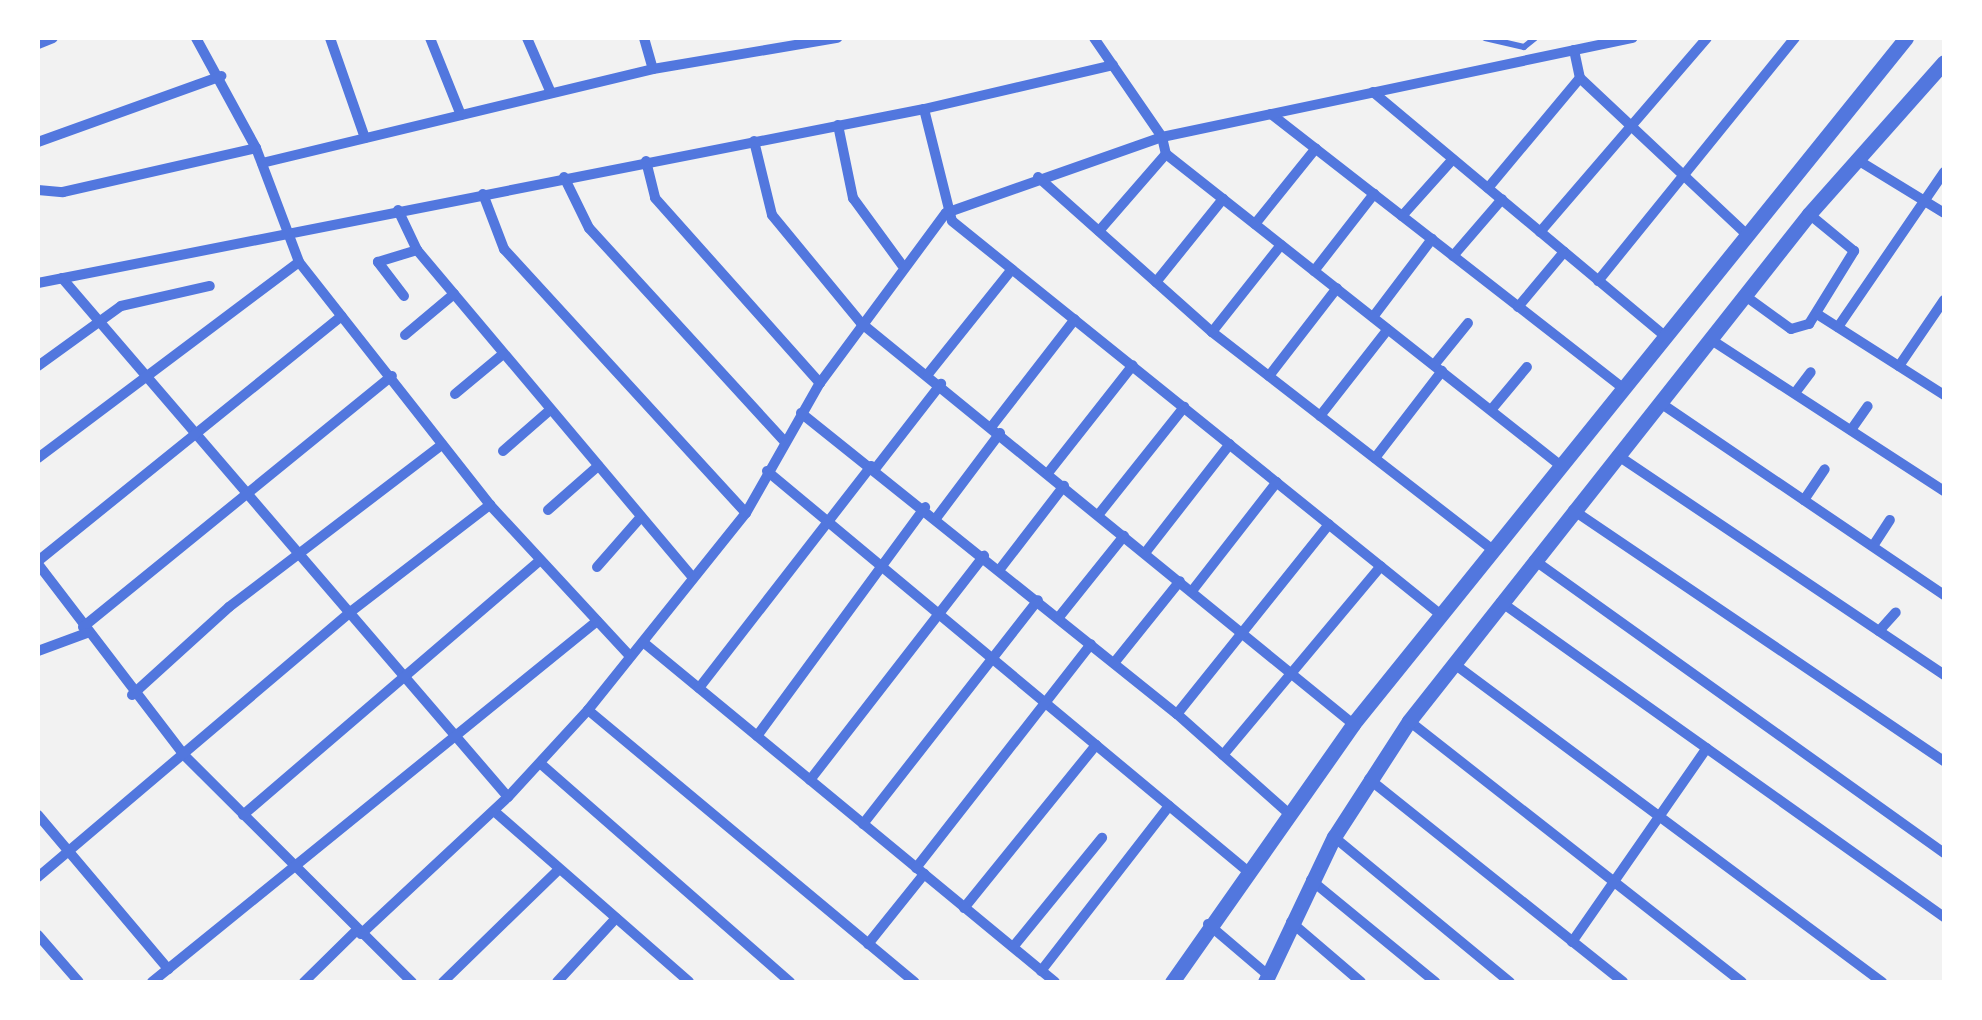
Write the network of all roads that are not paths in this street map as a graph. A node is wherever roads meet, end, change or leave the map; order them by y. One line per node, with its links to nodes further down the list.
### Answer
1 (53, 38): 16 (street)
2 (196, 38): 21 (street)
3 (330, 38): 31 (street)
4 (430, 38): 27 (street)
5 (526, 38): 24 (street)
6 (644, 38): 20 (street)
7 (838, 38): 20 (street)
8 (1094, 38): 19 (street)
9 (1486, 38): 10 (lane)
10 (1535, 38)
11 (1632, 38): 15 (street)
12 (1707, 38): 29 (street)
13 (1795, 38): 42 (street)
14 (1906, 38): 61 (street)
15 (1596, 41): 17 (street)
16 (38, 44)
17 (1574, 50): 22 (street); 23 (street)
18 (1944, 62): 37 (street)
19 (1113, 64): 25 (street); 30 (street)
20 (653, 69): 24 (street)
21 (221, 76): 33 (street); 34 (street)
22 (1580, 78): 29 (street); 45 (street)
23 (1373, 92): 26 (street); 38 (street)
24 (551, 93): 27 (street)
25 (924, 109): 28 (street); 53 (street)
26 (1272, 114): 30 (street); 35 (street)
27 (462, 115): 31 (street)
28 (838, 125): 32 (street); 68 (street)
29 (1630, 126): 42 (street); 60 (street)
30 (1162, 137): 36 (street); 44 (street)
31 (365, 138): 40 (street)
32 (754, 141): 39 (street); 87 (street)
33 (38, 142)
34 (256, 148): 40 (street); 46 (street)
35 (1316, 148): 48 (street); 57 (street)
36 (1166, 154): 49 (street); 59 (street)
37 (1856, 158): 51 (street); 55 (street)
38 (1453, 159): 45 (street); 56 (street)
39 (646, 161): 43 (street); 106 (street)
40 (262, 162): 58 (street)
41 (1944, 172): 51 (street)
42 (1683, 175): 61 (street); 72 (street)
43 (564, 177): 47 (street); 122 (street)
44 (1038, 177): 53 (street); 59 (street)
45 (1488, 188): 50 (street)
46 (38, 190)
47 (483, 194): 52 (street); 144 (street)
48 (1374, 194): 56 (street); 70 (street)
49 (1222, 199): 57 (street); 73 (street)
50 (1502, 200): 60 (street); 66 (street)
51 (1926, 202): 54 (street); 89 (street)
52 (398, 210): 58 (street); 64 (street)
53 (946, 212): 68 (street); 69 (street)
54 (1944, 213)
55 (1809, 214): 78 (street); 82 (street)
56 (1402, 216): 62 (street)
57 (1255, 224): 63 (street)
58 (290, 230): 67 (street); 71 (street)
59 (1099, 231): 73 (street)
60 (1540, 232): 65 (street)
61 (1748, 236): 93 (street)
62 (1432, 240): 66 (street); 84 (street)
63 (1281, 245): 70 (street); 91 (street)
64 (418, 250): 77 (street); 79 (street)
65 (1564, 252): 72 (street); 81 (street)
66 (1453, 256): 81 (street)
67 (299, 262): 83 (street); 105 (street)
68 (902, 265): 87 (street)
69 (1012, 269): 85 (street); 102 (street)
70 (1314, 271): 76 (street)
71 (62, 278): 74 (street); 86 (street)
72 (1598, 281): 93 (street)
73 (1156, 282): 91 (street)
74 (38, 283)
75 (210, 286): 86 (street)
76 (1337, 288): 84 (street); 104 (street)
77 (454, 294): 92 (street); 95 (street)
78 (1744, 295): 82 (street); 94 (street)
79 (404, 296)
80 (1944, 300): 98 (street)
81 (1518, 306): 108 (street)
82 (1816, 314): 89 (street)
83 (342, 316): 103 (street); 121 (street)
84 (1373, 317): 90 (street)
85 (1075, 319): 96 (street); 119 (street)
86 (97, 322): 97 (street); 105 (street)
87 (861, 322): 102 (street); 106 (street)
88 (1468, 324): 100 (street)
89 (1838, 327): 98 (street)
90 (1388, 329): 100 (street); 118 (street)
91 (1212, 332): 104 (street)
92 (405, 336)
93 (1666, 337): 108 (street)
94 (1710, 339): 110 (street); 112 (street)
95 (503, 354): 109 (street); 115 (street)
96 (1133, 365): 114 (street); 134 (street)
97 (38, 366)
98 (1900, 366): 111 (street)
99 (1527, 367): 116 (street)
100 (1438, 368): 116 (street); 128 (street)
101 (1811, 372): 110 (street)
102 (928, 374): 107 (street)
103 (392, 376): 124 (street); 138 (street)
104 (1269, 376): 118 (street)
105 (145, 378): 121 (street); 127 (street)
106 (820, 384): 117 (street)
107 (941, 384): 119 (street); 131 (street)
108 (1624, 389): 130 (street)
109 (456, 394)
110 (1795, 394): 120 (street)
111 (1944, 394)
112 (1660, 402): 126 (street); 139 (street)
113 (1868, 406): 120 (street)
114 (1184, 407): 123 (street); 145 (street)
115 (550, 410): 125 (street); 129 (street)
116 (1492, 410): 130 (street)
117 (801, 413): 122 (street); 131 (street)
118 (1320, 416): 128 (street)
119 (996, 430): 134 (street); 147 (street)
120 (1851, 430): 137 (street)
121 (194, 435): 138 (street); 159 (street)
122 (784, 442): 133 (street)
123 (1230, 444): 135 (street); 154 (street)
124 (442, 446): 140 (street); 155 (street)
125 (502, 450)
126 (1617, 456): 143 (street); 177 (street)
127 (38, 458)
128 (1375, 458): 153 (street)
129 (598, 466): 142 (street); 146 (street)
130 (1562, 466): 153 (street)
131 (873, 468): 141 (street); 149 (street)
132 (1825, 470): 139 (street)
133 (767, 471): 144 (street); 149 (street)
134 (1048, 473): 136 (street)
135 (1277, 482): 150 (street); 166 (street)
136 (1064, 486): 145 (street); 163 (street)
137 (1944, 490)
138 (246, 495): 155 (street); 176 (street)
139 (1804, 500): 152 (street)
140 (490, 505): 157 (street); 171 (street)
141 (925, 508): 147 (street); 162 (street)
142 (548, 510)
143 (1574, 510): 158 (street); 202 (street)
144 (746, 513): 164 (street)
145 (1098, 514): 151 (street)
146 (641, 517): 161 (street); 164 (street)
147 (938, 517): 156 (street)
148 (1890, 520): 152 (street)
149 (829, 523): 162 (street); 189 (street)
150 (1330, 524): 160 (street); 178 (street)
151 (1124, 536): 154 (street); 174 (street)
152 (1873, 546): 167 (street)
153 (1493, 550): 173 (street)
154 (1146, 553): 165 (street)
155 (298, 554): 171 (street); 190 (street)
156 (984, 556): 163 (street); 172 (street)
157 (540, 560): 175 (street); 188 (street)
158 (1534, 560): 169 (street); 217 (street)
159 (38, 563): 176 (street)
160 (1382, 566): 173 (street); 186 (street)
161 (596, 567)
162 (882, 567): 172 (street); 197 (street)
163 (1000, 568): 168 (street)
164 (692, 577): 179 (street)
165 (1180, 582): 166 (street); 184 (street)
166 (1192, 591): 178 (street)
167 (1943, 592)
168 (1038, 600): 174 (street); 183 (street)
169 (1501, 602): 185 (street); 199 (street)
170 (1896, 612): 177 (street)
171 (349, 614): 188 (street); 201 (street)
172 (940, 614): 183 (street); 205 (street)
173 (1440, 614): 195 (street)
174 (1059, 617): 180 (street)
175 (597, 621): 182 (street); 196 (street)
176 (85, 630): 181 (street); 190 (street)
177 (1879, 631): 187 (street)
178 (1242, 632): 186 (street); 193 (street)
179 (643, 642): 182 (street); 189 (street)
180 (1092, 644): 184 (street); 191 (street)
181 (38, 651)
182 (630, 656): 192 (street)
183 (993, 659): 191 (street); 213 (street)
184 (1114, 663): 193 (street)
185 (1453, 663): 194 (street); 212 (street)
186 (1292, 673): 195 (street); 200 (street)
187 (1944, 675)
188 (404, 677): 196 (street); 211 (street)
189 (699, 688): 197 (street)
190 (132, 694): 201 (street)
191 (1045, 703): 198 (street); 221 (street)
192 (588, 710): 203 (street); 233 (street)
193 (1177, 714): 200 (street)
194 (1409, 721): 204 (street); 224 (street)
195 (1353, 724): 209 (street)
196 (454, 735): 206 (street); 218 (street)
197 (757, 736): 205 (street)
198 (1096, 745): 207 (street); 225 (street)
199 (1707, 748): 212 (street); 226 (street)
200 (1223, 754): 209 (street)
201 (184, 755): 211 (street); 216 (street)
202 (1944, 761)
203 (542, 764): 206 (street); 247 (street)
204 (1369, 779): 214 (street); 232 (street)
205 (810, 780): 213 (street)
206 (508, 798): 208 (street)
207 (1169, 806): 220 (street); 237 (street)
208 (494, 811): 219 (street); 230 (street)
209 (1287, 812): 220 (street)
210 (38, 815): 216 (street)
211 (243, 815): 218 (street)
212 (1659, 816): 224 (street); 256 (street)
213 (863, 824): 221 (street)
214 (1334, 837): 223 (street); 253 (street)
215 (1102, 838): 234 (street)
216 (68, 851): 222 (street); 235 (street)
217 (1944, 853)
218 (293, 866): 230 (street); 235 (street)
219 (559, 868): 227 (street); 243 (street)
220 (1246, 870): 229 (street)
221 (920, 871): 225 (street); 233 (street)
222 (38, 878)
223 (1311, 880): 228 (street); 252 (street)
224 (1614, 882): 232 (street); 255 (street)
225 (964, 908): 234 (street)
226 (1944, 917)
227 (616, 918): 236 (street); 244 (street)
228 (1290, 922): 238 (street); 251 (street)
229 (1208, 924): 238 (street); 250 (street)
230 (359, 932): 241 (street); 242 (street)
231 (38, 936): 240 (street)
232 (1572, 942): 254 (street)
233 (868, 944): 248 (street)
234 (1012, 948): 237 (street)
235 (168, 969): 239 (street)
236 (676, 971): 245 (street); 246 (street)
237 (1041, 971): 249 (street)
238 (1266, 979)
239 (158, 981)
240 (79, 982)
241 (304, 982)
242 (412, 982)
243 (443, 982)
244 (557, 982)
245 (667, 982)
246 (689, 982)
247 (790, 982)
248 (914, 982)
249 (1055, 982)
250 (1172, 982)
251 (1362, 982)
252 (1435, 982)
253 (1510, 982)
254 (1623, 982)
255 (1742, 982)
256 (1882, 982)

